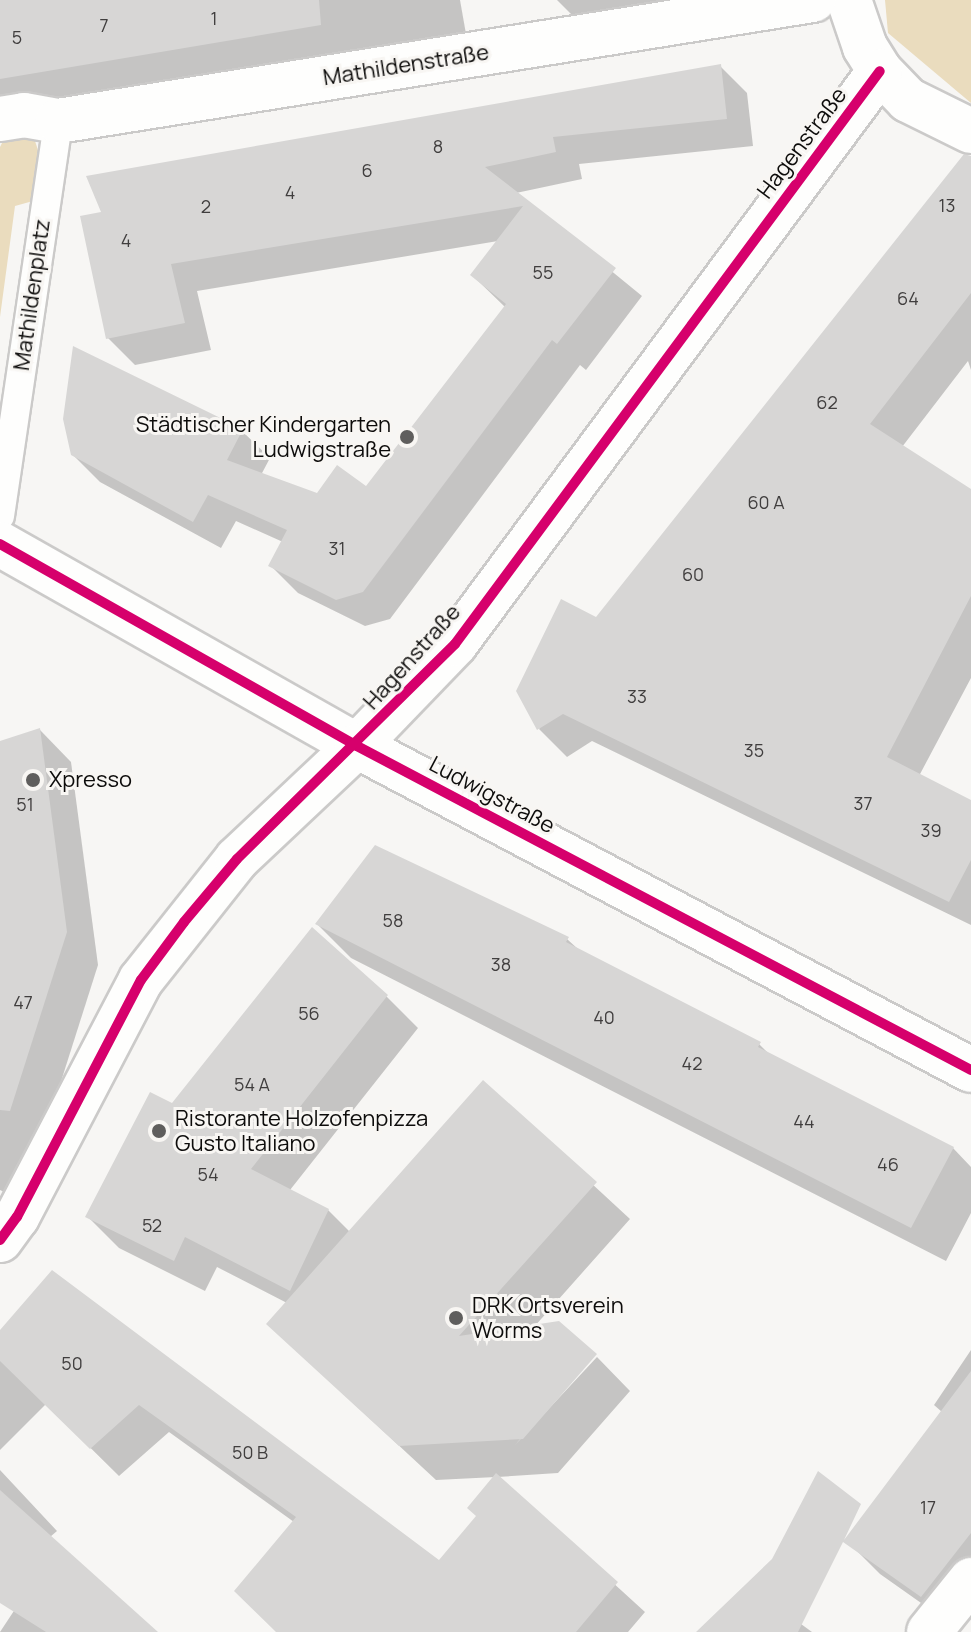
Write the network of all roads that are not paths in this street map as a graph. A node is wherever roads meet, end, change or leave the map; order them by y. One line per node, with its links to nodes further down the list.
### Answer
1 (813, 0): 5 (street, Mathildenstraße)
2 (849, 0): 3 (street)
3 (880, 71): 6 (street); 9 (street, Hagenstraße)
4 (0, 119): 5 (street, Mathildenstraße)
5 (58, 121): 7 (lane, Mathildenplatz)
6 (971, 131)
7 (0, 516)
8 (0, 544): 9 (street, Ludwigstraße)
9 (357, 746): 10 (street, Ludwigstraße); 11 (street, Hagenstraße)
10 (971, 1070)
11 (3, 1231)
12 (971, 1580): 13 (street)
13 (929, 1632)

